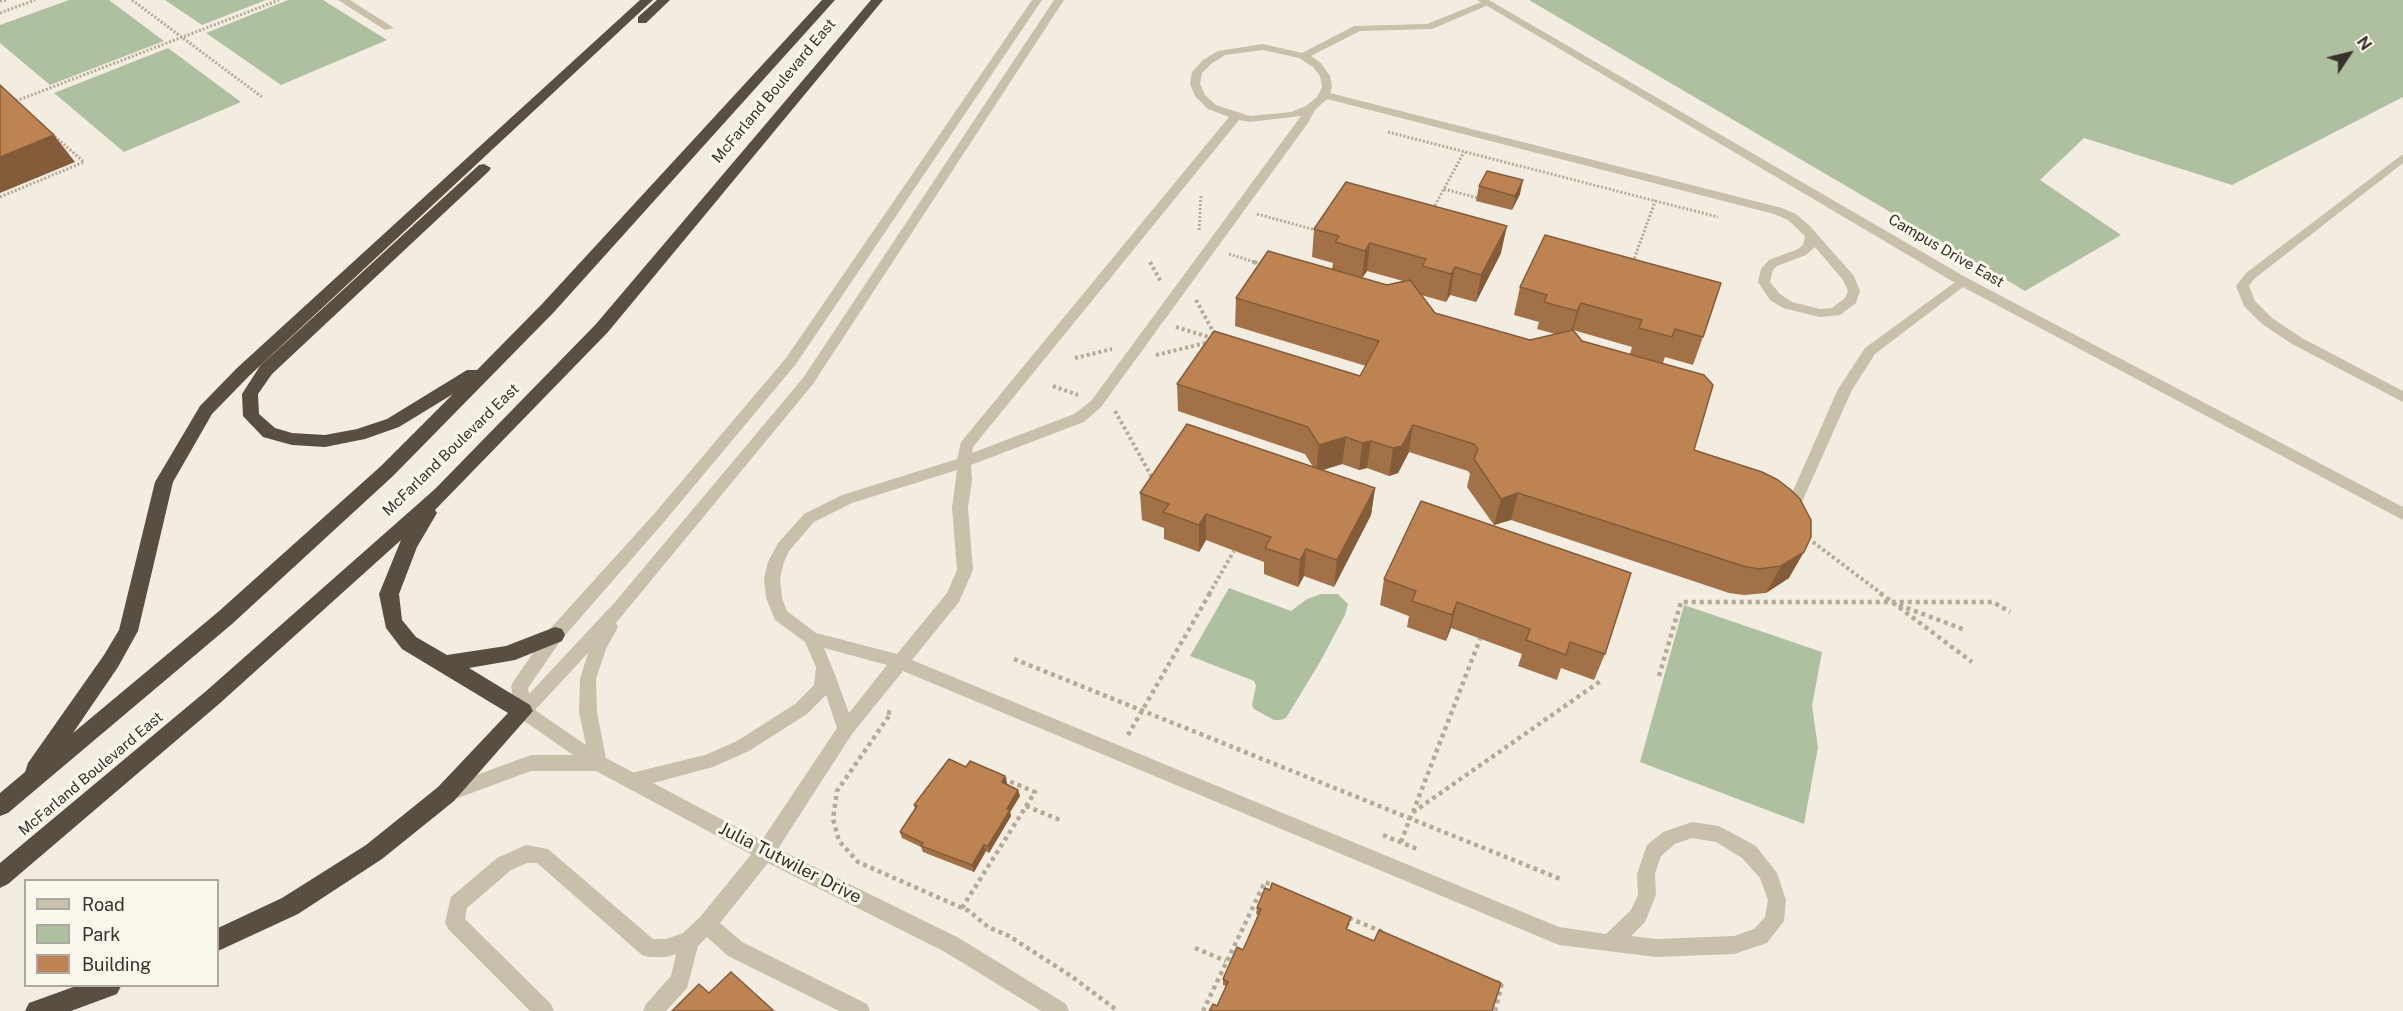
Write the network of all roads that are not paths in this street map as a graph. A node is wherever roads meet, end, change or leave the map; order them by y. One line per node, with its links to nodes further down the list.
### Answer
1 (343, 0): 9 (street)
2 (647, 0): 33 (highway)
3 (664, 0): 17 (highway)
4 (829, 0): 17 (highway, McFarland Boulevard East)
5 (877, 0): 20 (highway, McFarland Boulevard East)
6 (1037, 0): 24 (street)
7 (1059, 0): 23 (street)
8 (1485, 2): 10 (street); 16 (street, Campus Drive East)
9 (389, 28)
10 (1303, 56): 11 (street); 13 (street)
11 (1323, 95): 12 (street); 15 (street)
12 (1310, 108): 13 (street); 19 (street)
13 (1236, 116): 19 (street)
14 (2403, 157): 18 (street)
15 (1811, 237): 15 (street)
16 (1962, 281): 21 (street); 22 (street, Campus Drive East)
17 (502, 355): 33 (highway, McFarland Boulevard East)
18 (2403, 397)
19 (964, 462): 25 (street); 26 (street)
20 (441, 494): 27 (highway); 37 (highway, McFarland Boulevard East)
21 (1796, 500)
22 (2403, 514)
23 (621, 607): 29 (street); 31 (street)
24 (555, 635): 27 (highway); 29 (street)
25 (811, 638): 26 (street); 28 (street)
26 (900, 662): 30 (street); 41 (street)
27 (445, 664): 29 (highway)
28 (825, 667): 30 (street); 32 (street)
29 (523, 711): 31 (street, Julia Tutwiler Drive); 34 (highway)
30 (846, 729): 36 (street)
31 (598, 763): 32 (street, Julia Tutwiler Drive); 34 (street)
32 (631, 781): 36 (street, Julia Tutwiler Drive)
33 (21, 790): 35 (highway, McFarland Boulevard East)
34 (446, 794): 39 (highway)
35 (0, 806)
36 (765, 852): 38 (street); 47 (street, Julia Tutwiler Drive)
37 (0, 877)
38 (707, 924): 40 (street); 46 (street)
39 (219, 940)
40 (689, 941): 44 (street); 45 (street)
41 (1610, 944): 41 (street)
42 (106, 987): 43 (highway)
43 (37, 1011)
44 (544, 1011)
45 (652, 1011)
46 (860, 1011)
47 (1059, 1011)

